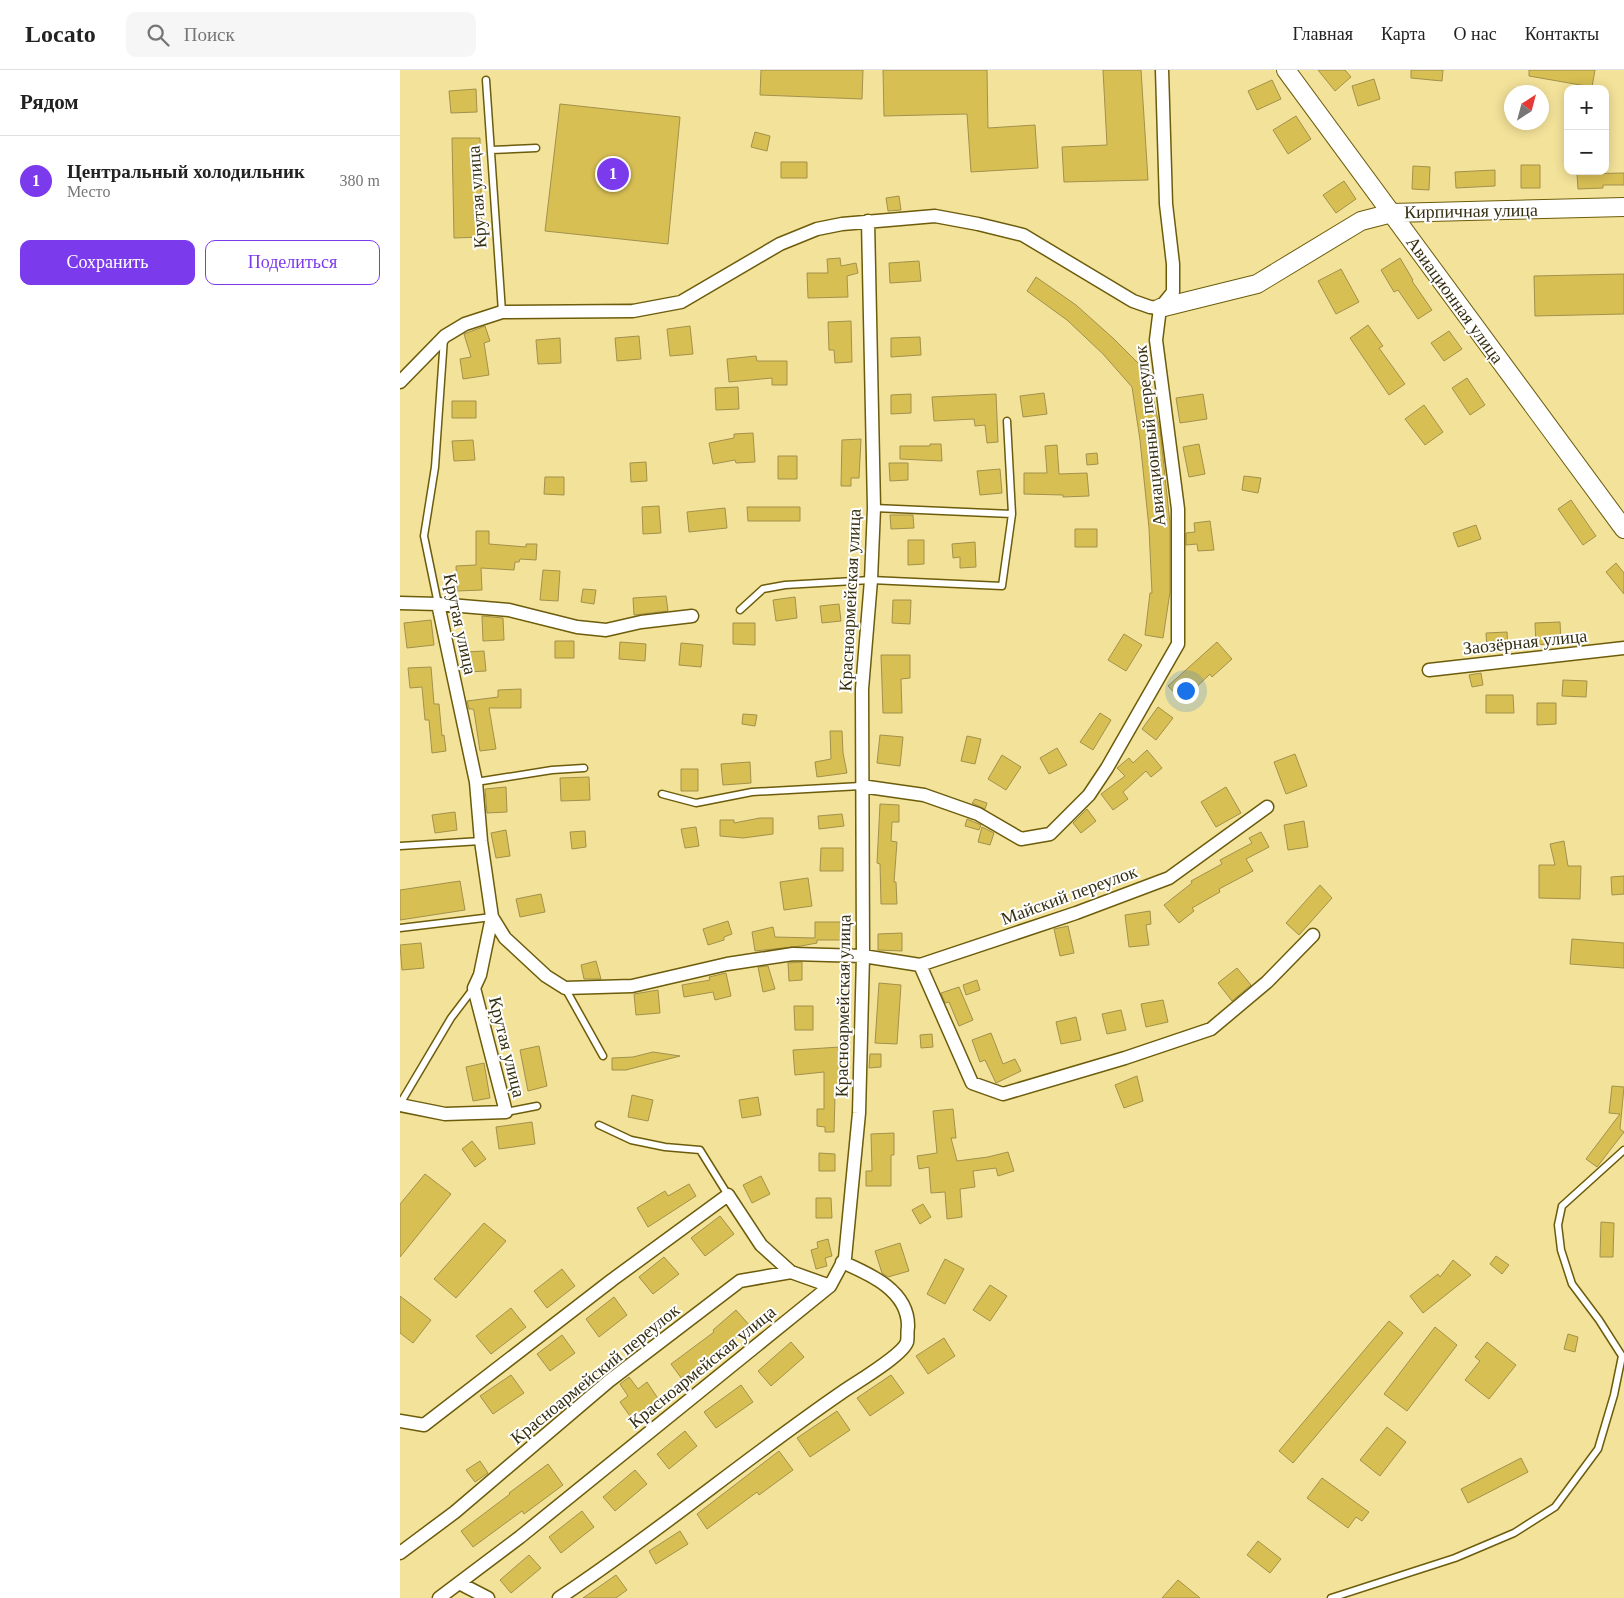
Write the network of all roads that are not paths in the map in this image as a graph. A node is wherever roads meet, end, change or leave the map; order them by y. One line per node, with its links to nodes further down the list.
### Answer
1 (1162, 70): 9 (street, Авиационный переулок)
2 (1286, 70): 7 (street, Авиационная улица)
3 (486, 80): 5 (lane, Крутая улица)
4 (536, 148): 5 (lane)
5 (491, 150): 10 (lane, Крутая улица)
6 (1624, 207): 7 (street, Кирпичная улица)
7 (1392, 213): 9 (street, Кирпичная улица); 16 (street, Авиационная улица)
8 (868, 221): 9 (street); 10 (street); 14 (street, Красноармейская улица)
9 (1160, 308): 26 (street, Авиационный переулок)
10 (502, 312): 11 (street)
11 (445, 336): 12 (street); 19 (lane, Крутая улица)
12 (400, 382)
13 (1007, 421): 15 (lane)
14 (874, 508): 15 (lane); 17 (street, Красноармейская улица)
15 (1012, 514): 17 (lane)
16 (1624, 529)
17 (872, 580): 20 (lane); 26 (street, Красноармейская улица)
18 (400, 603): 19 (street)
19 (438, 604): 21 (street); 25 (street, Крутая улица)
20 (740, 610)
21 (692, 616)
22 (1624, 648): 23 (street, Заозёрная улица)
23 (1429, 670)
24 (584, 768): 25 (lane)
25 (476, 782): 29 (street, Крутая улица)
26 (861, 786): 27 (lane); 34 (street, Красноармейская улица)
27 (662, 794)
28 (1268, 806): 35 (street, Майский переулок)
29 (481, 841): 30 (lane); 31 (street, Крутая улица)
30 (400, 846)
31 (492, 917): 32 (lane); 36 (street, Крутая улица); 37 (street, Крутая улица)
32 (400, 928)
33 (1313, 935): 35 (street)
34 (863, 956): 35 (street, Майский переулок); 37 (street, Майский переулок); 45 (street, Красноармейская улица)
35 (920, 965)
36 (474, 988): 39 (lane); 41 (street, Крутая улица)
37 (565, 988): 38 (lane)
38 (604, 1056)
39 (400, 1104): 41 (street, Крутая улица)
40 (537, 1106): 41 (lane)
41 (506, 1112)
42 (599, 1125): 44 (lane)
43 (1624, 1150): 54 (lane)
44 (728, 1194): 46 (street); 48 (street)
45 (842, 1262): 47 (street, Красноармейская улица); 53 (street)
46 (790, 1272): 47 (street, Красноармейский переулок); 49 (street, Красноармейский переулок)
47 (830, 1286): 50 (street, Красноармейская улица)
48 (400, 1421)
49 (400, 1553)
50 (459, 1583): 51 (street, Красноармейская улица); 52 (street)
51 (439, 1598)
52 (488, 1598)
53 (559, 1598)
54 (1331, 1598)

